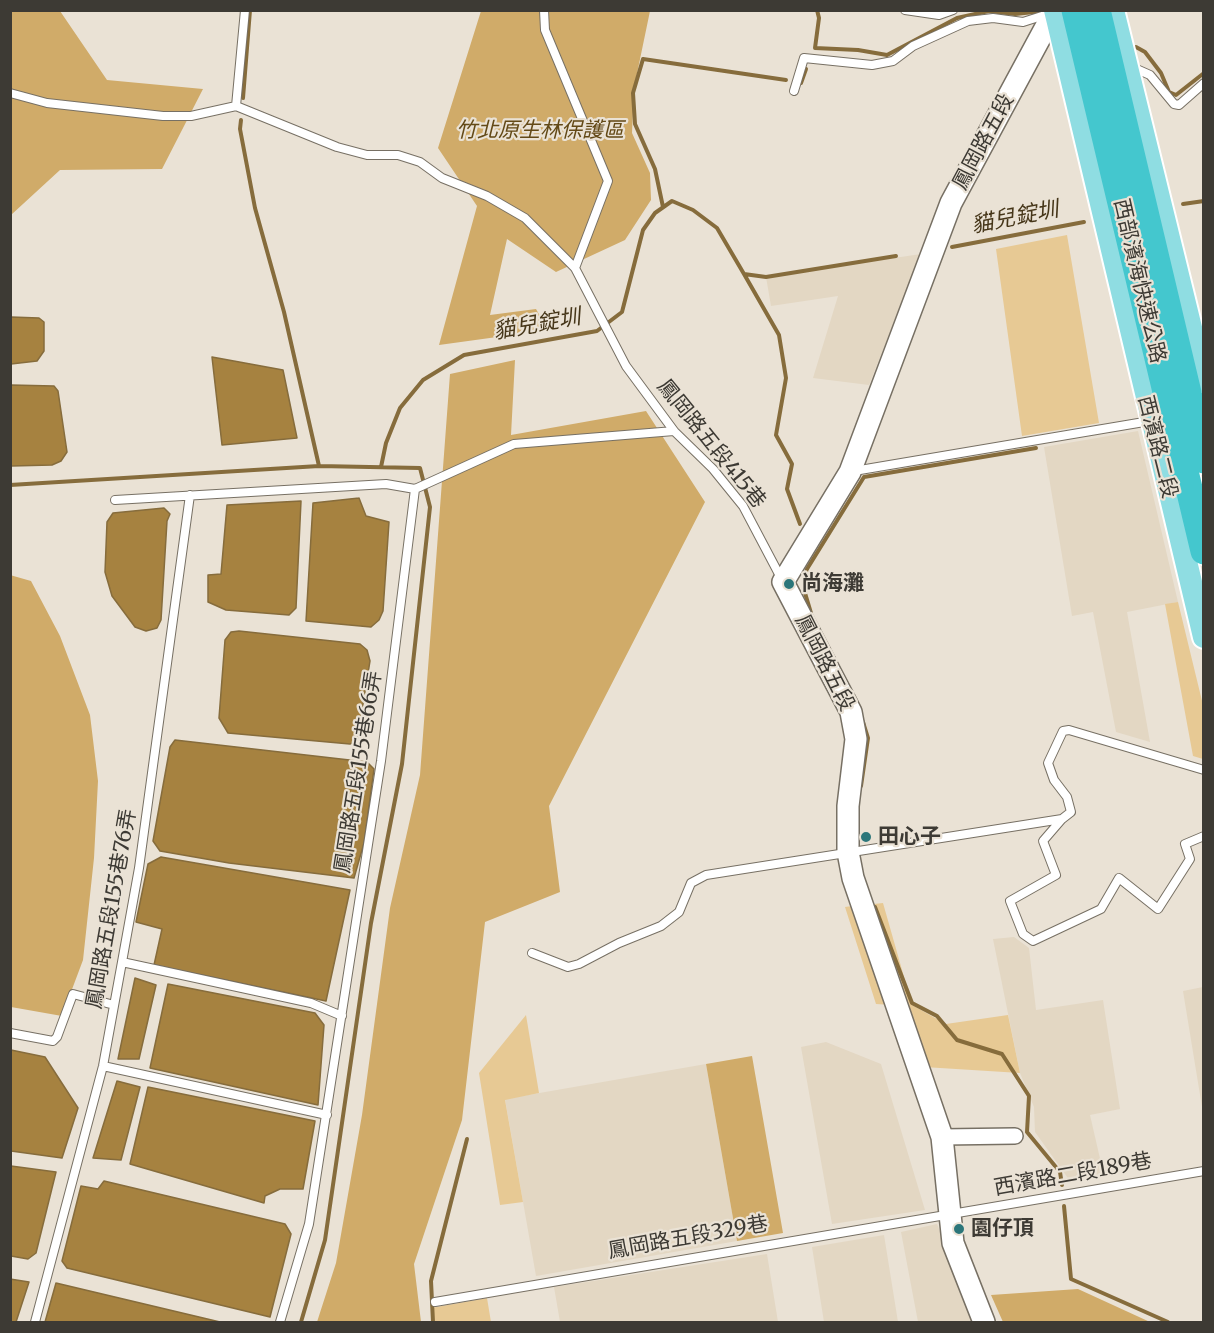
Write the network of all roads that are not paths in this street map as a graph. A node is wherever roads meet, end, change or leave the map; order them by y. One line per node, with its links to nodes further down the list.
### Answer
1 (245, 10): 15 (lane)
2 (539, 10): 10 (lane)
3 (544, 10): 10 (lane)
4 (905, 10): 5 (lane)
5 (953, 10)
6 (1075, 10): 25 (highway, 西部濱海快速公路)
7 (1097, 10): 20 (highway, 西部濱海快速公路)
8 (1113, 10): 11 (main road)
9 (1055, 11): 13 (lane); 18 (main road, 西濱路二段); 21 (street, 鳳岡路五段)
10 (544, 30): 16 (lane)
11 (1126, 64): 12 (lane); 17 (main road)
12 (1203, 83)
13 (794, 91)
14 (10, 93): 15 (lane)
15 (236, 106): 16 (lane, 鳳岡路五段415巷)
16 (575, 268): 19 (lane, 鳳岡路五段415巷)
17 (1203, 381)
18 (1151, 420): 21 (lane); 27 (main road, 西濱路二段)
19 (674, 431): 22 (lane); 26 (lane, 鳳岡路五段415巷)
20 (1203, 460)
21 (850, 472): 26 (street, 鳳岡路五段)
22 (415, 489): 23 (lane); 35 (lane, 鳳岡路五段155巷66弄)
23 (190, 495): 24 (lane); 33 (lane, 鳳岡路五段155巷76弄)
24 (115, 500)
25 (1203, 551)
26 (783, 582): 31 (street, 鳳岡路五段)
27 (1203, 637)
28 (1203, 770): 29 (lane)
29 (1062, 819): 30 (lane); 31 (lane)
30 (1203, 836)
31 (848, 852): 32 (lane); 40 (street, 鳳岡路五段)
32 (532, 953)
33 (122, 962): 34 (lane, 鳳岡路五段155巷76弄); 35 (lane)
34 (114, 1005): 36 (lane); 37 (lane, 鳳岡路五段155巷76弄)
35 (342, 1016): 38 (lane, 鳳岡路五段155巷66弄)
36 (10, 1034)
37 (103, 1066): 38 (lane); 44 (lane, 鳳岡路五段155巷76弄)
38 (327, 1115): 45 (lane, 鳳岡路五段155巷66弄)
39 (1016, 1136): 40 (street)
40 (942, 1137): 42 (street, 鳳岡路五段)
41 (1203, 1171): 42 (lane, 西濱路二段189巷)
42 (949, 1216): 43 (lane, 鳳岡路五段329巷); 46 (street, 鳳岡路五段)
43 (435, 1302)
44 (35, 1323)
45 (280, 1323)
46 (984, 1323)

